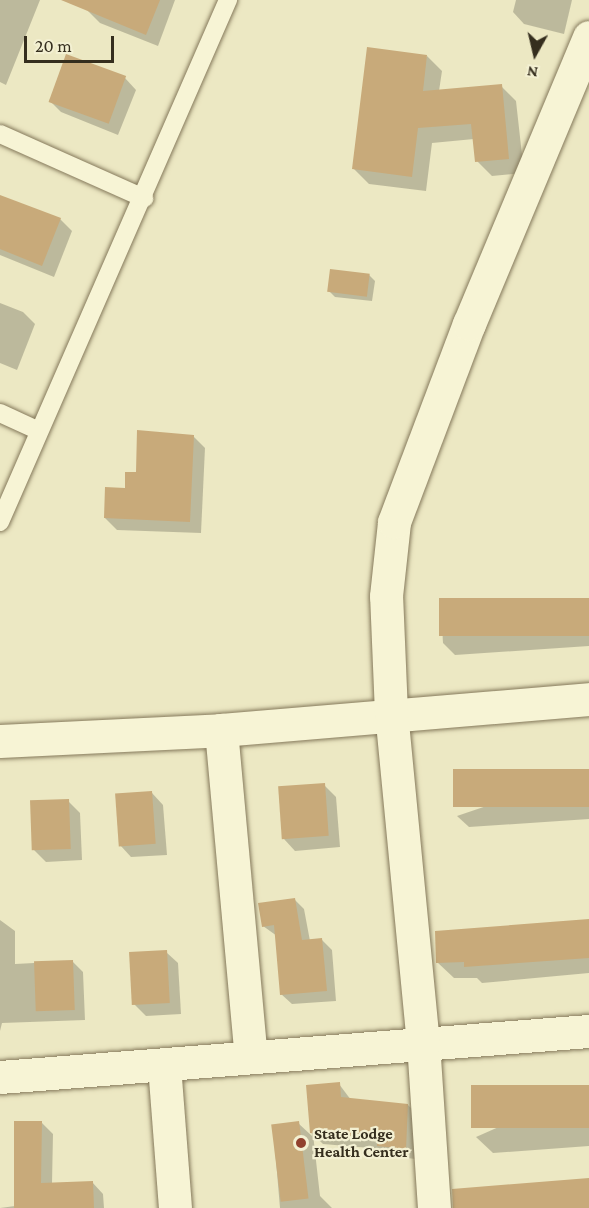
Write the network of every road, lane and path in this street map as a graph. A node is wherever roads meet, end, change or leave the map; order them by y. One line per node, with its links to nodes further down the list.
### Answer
1 (228, 0): 4 (lane)
2 (589, 37): 9 (street)
3 (0, 134): 4 (lane)
4 (144, 198): 6 (lane)
5 (0, 413): 6 (lane)
6 (37, 430): 7 (lane)
7 (0, 522)
8 (589, 699): 9 (street)
9 (391, 713): 10 (street); 13 (street)
10 (221, 730): 11 (street); 14 (street)
11 (0, 741)
12 (589, 1031): 13 (street)
13 (423, 1044): 14 (street); 18 (street)
14 (251, 1057): 15 (street)
15 (164, 1065): 16 (street); 17 (street)
16 (0, 1077)
17 (175, 1208)
18 (434, 1208)

